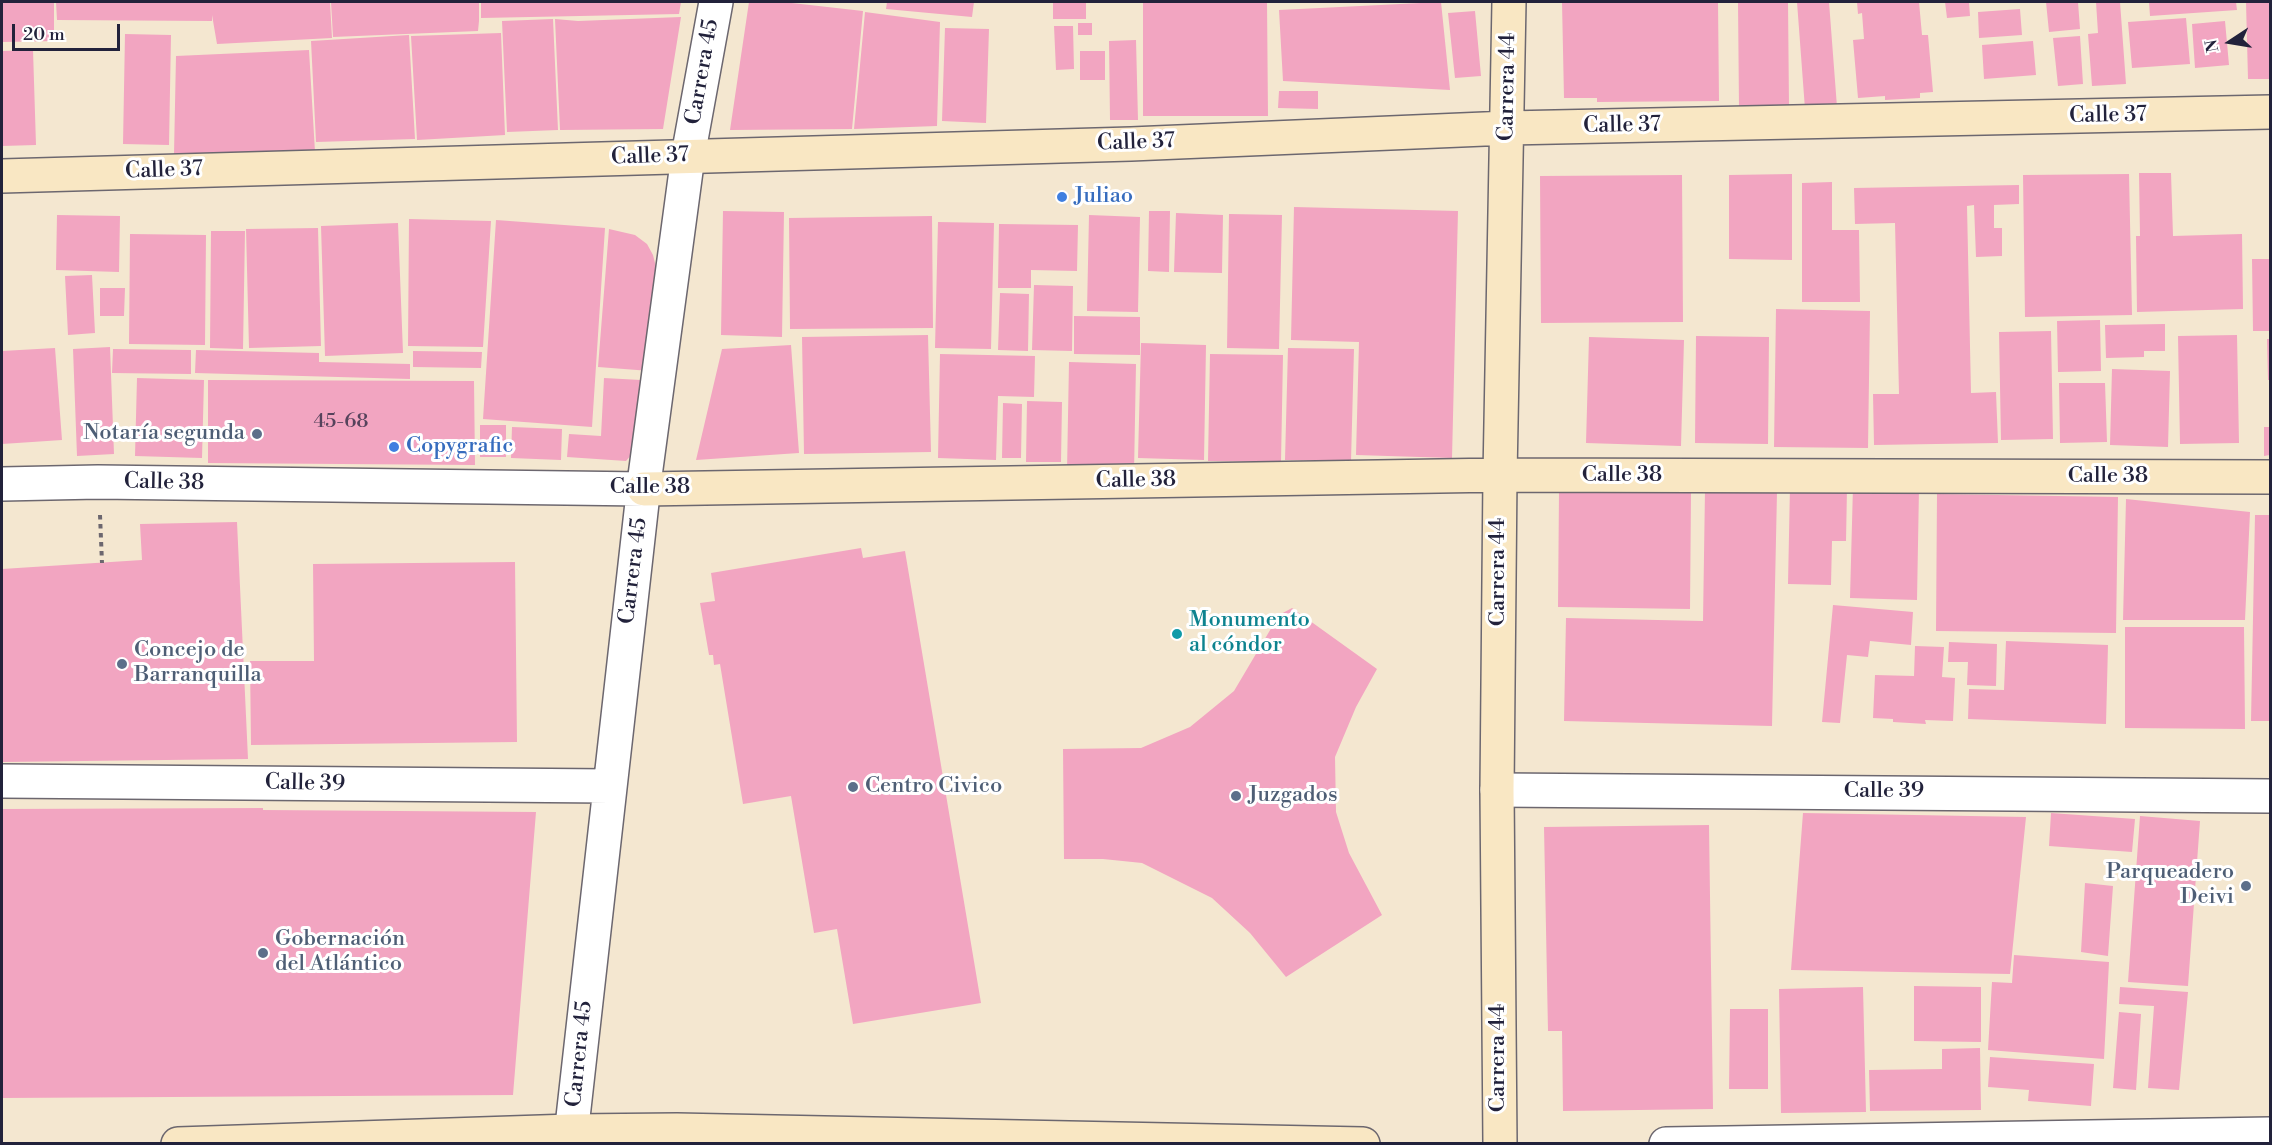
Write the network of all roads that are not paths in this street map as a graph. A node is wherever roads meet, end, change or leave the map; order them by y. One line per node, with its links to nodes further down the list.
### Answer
1 (716, 2): 5 (street, Carrera 45)
2 (1509, 2): 4 (street, Carrera 44)
3 (2271, 112): 4 (street, Calle 37)
4 (1508, 128): 5 (street, Calle 37); 7 (street, Carrera 44)
5 (688, 156): 6 (street, Calle 37); 10 (street, Carrera 45)
6 (2, 176)
7 (1500, 475): 8 (street, Calle 38); 10 (street, Calle 38); 13 (street, Carrera 44)
8 (2271, 477)
9 (2, 484): 10 (street, Calle 38)
10 (644, 489): 12 (street, Carrera 45)
11 (2, 781): 12 (street, Calle 39)
12 (609, 786): 16 (street, Carrera 45)
13 (1497, 789): 14 (street, Calle 39); 19 (street, Carrera 44)
14 (2271, 796)
15 (2271, 1134): 20 (street)
16 (571, 1137): 17 (street); 18 (street)
17 (178, 1143)
18 (1363, 1143)
19 (1500, 1143)
20 (1666, 1143)

